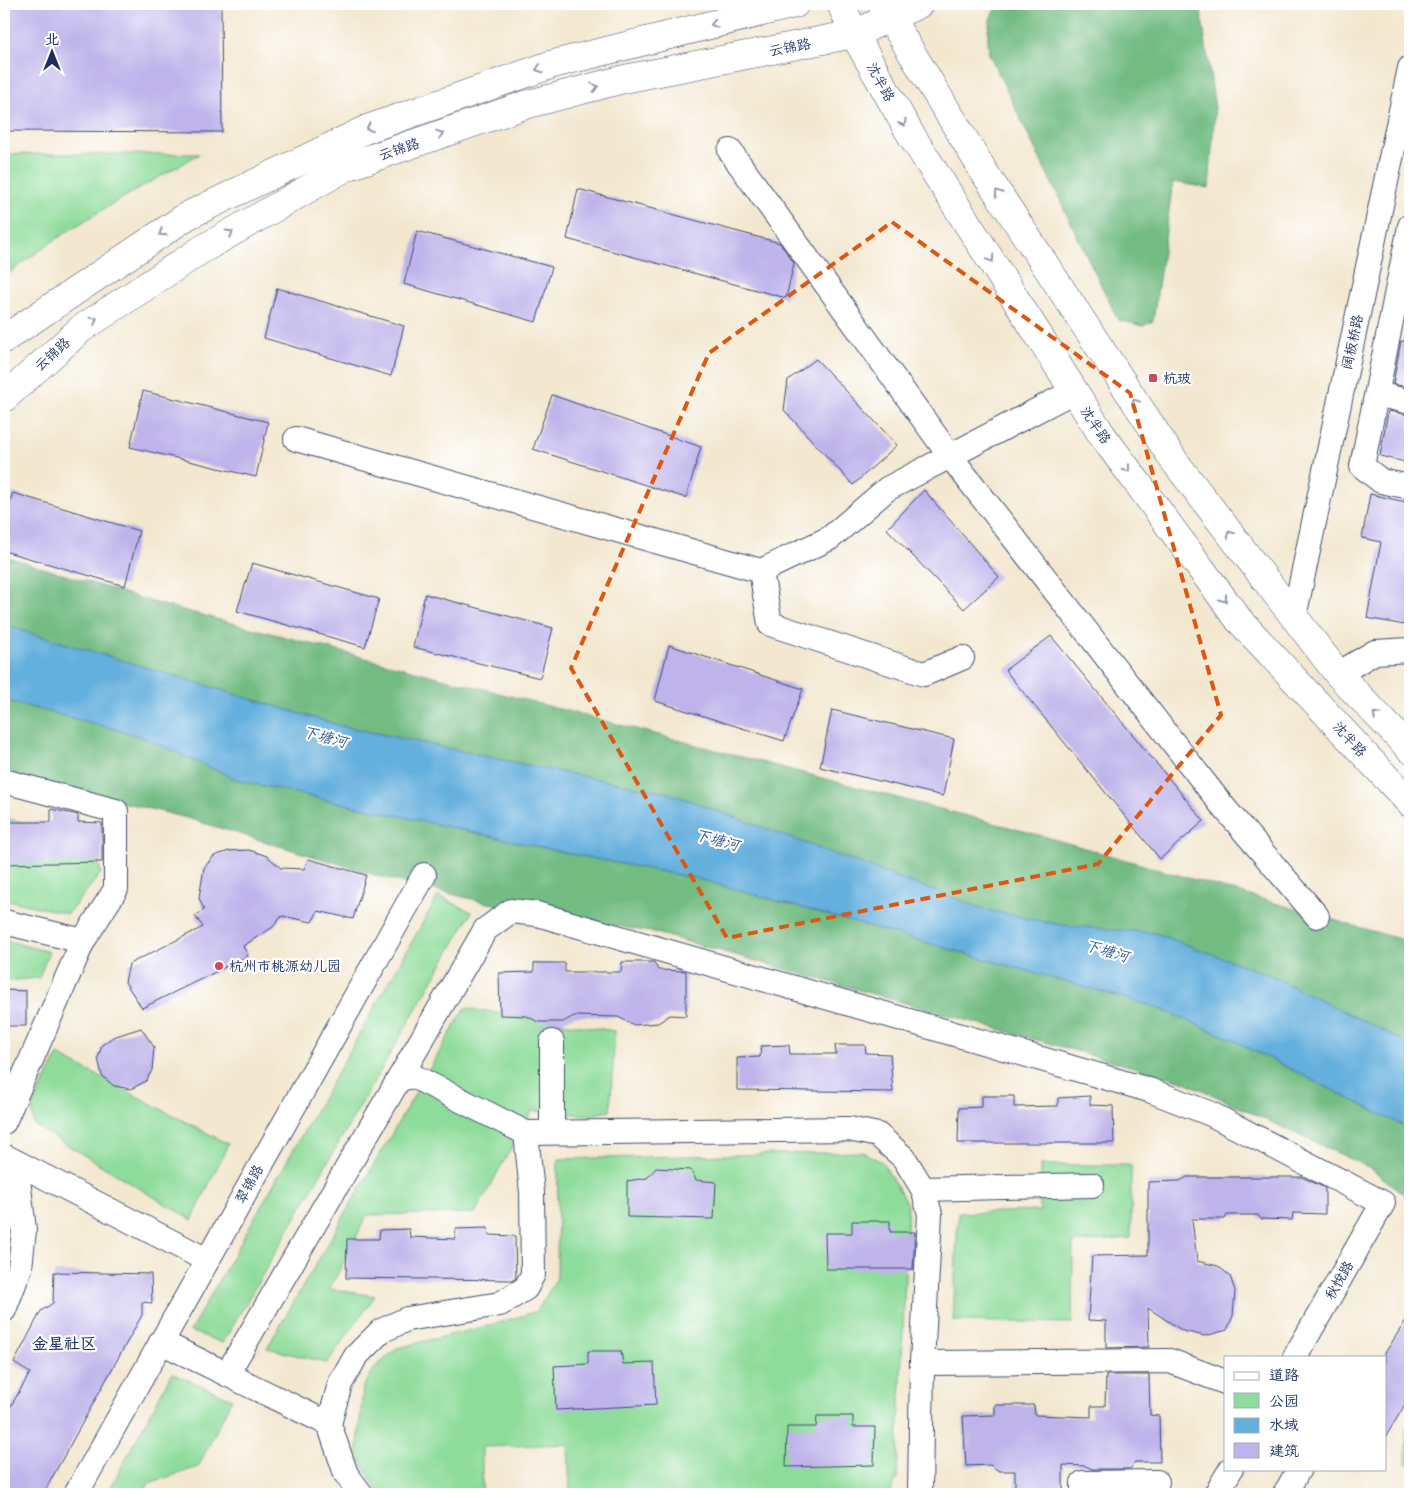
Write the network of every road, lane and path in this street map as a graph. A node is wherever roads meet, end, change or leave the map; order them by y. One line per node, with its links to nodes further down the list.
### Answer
1 (795, 4): 10 (main road, one-way to 10)
2 (841, 4): 5 (main road, 沈半路)
3 (919, 4): 4 (main road, 云锦路)
4 (886, 11): 5 (main road, 云锦路); 19 (main road, one-way to 4)
5 (854, 34): 11 (main road, 沈半路, one-way to 11); 13 (main road, 云锦路, one-way to 5)
6 (1410, 68): 19 (street, 阔板桥路)
7 (730, 151): 16 (street)
8 (1409, 239): 9 (street)
9 (1401, 320): 12 (street)
10 (4, 339)
11 (1074, 391): 16 (street); 25 (main road, 沈半路, one-way to 25)
12 (1377, 394): 14 (street); 17 (street)
13 (4, 398)
14 (1410, 402)
15 (296, 439): 18 (street)
16 (950, 456): 18 (street); 27 (street)
17 (1410, 487)
18 (761, 571): 21 (street)
19 (1294, 616): 22 (main road)
20 (1410, 650): 22 (street)
21 (962, 658)
22 (1338, 674): 23 (main road, one-way to 22)
23 (1410, 749)
24 (4, 781): 29 (street)
25 (1410, 803)
26 (424, 875): 38 (street, 翠锦路)
27 (1317, 916)
28 (4, 922): 29 (street)
29 (83, 941): 32 (street)
30 (552, 1042): 33 (street)
31 (399, 1079): 34 (street); 41 (street, 秋悦路); 43 (street)
32 (4, 1122)
33 (552, 1132): 34 (street); 37 (street)
34 (526, 1133): 45 (street)
35 (10, 1159): 38 (street); 39 (street)
36 (1092, 1185): 37 (street)
37 (923, 1189): 42 (street)
38 (206, 1260): 40 (street, 翠锦路)
39 (4, 1310)
40 (161, 1342): 43 (street); 48 (street, 翠锦路)
41 (1296, 1356)
42 (922, 1364): 44 (street); 50 (street)
43 (227, 1374): 45 (street)
44 (1224, 1382)
45 (329, 1424): 49 (street)
46 (1230, 1470): 53 (street)
47 (1298, 1470): 54 (street)
48 (76, 1494)
49 (361, 1494)
50 (920, 1494)
51 (1084, 1494): 52 (street)
52 (1150, 1494)
53 (1216, 1494)
54 (1286, 1494)

